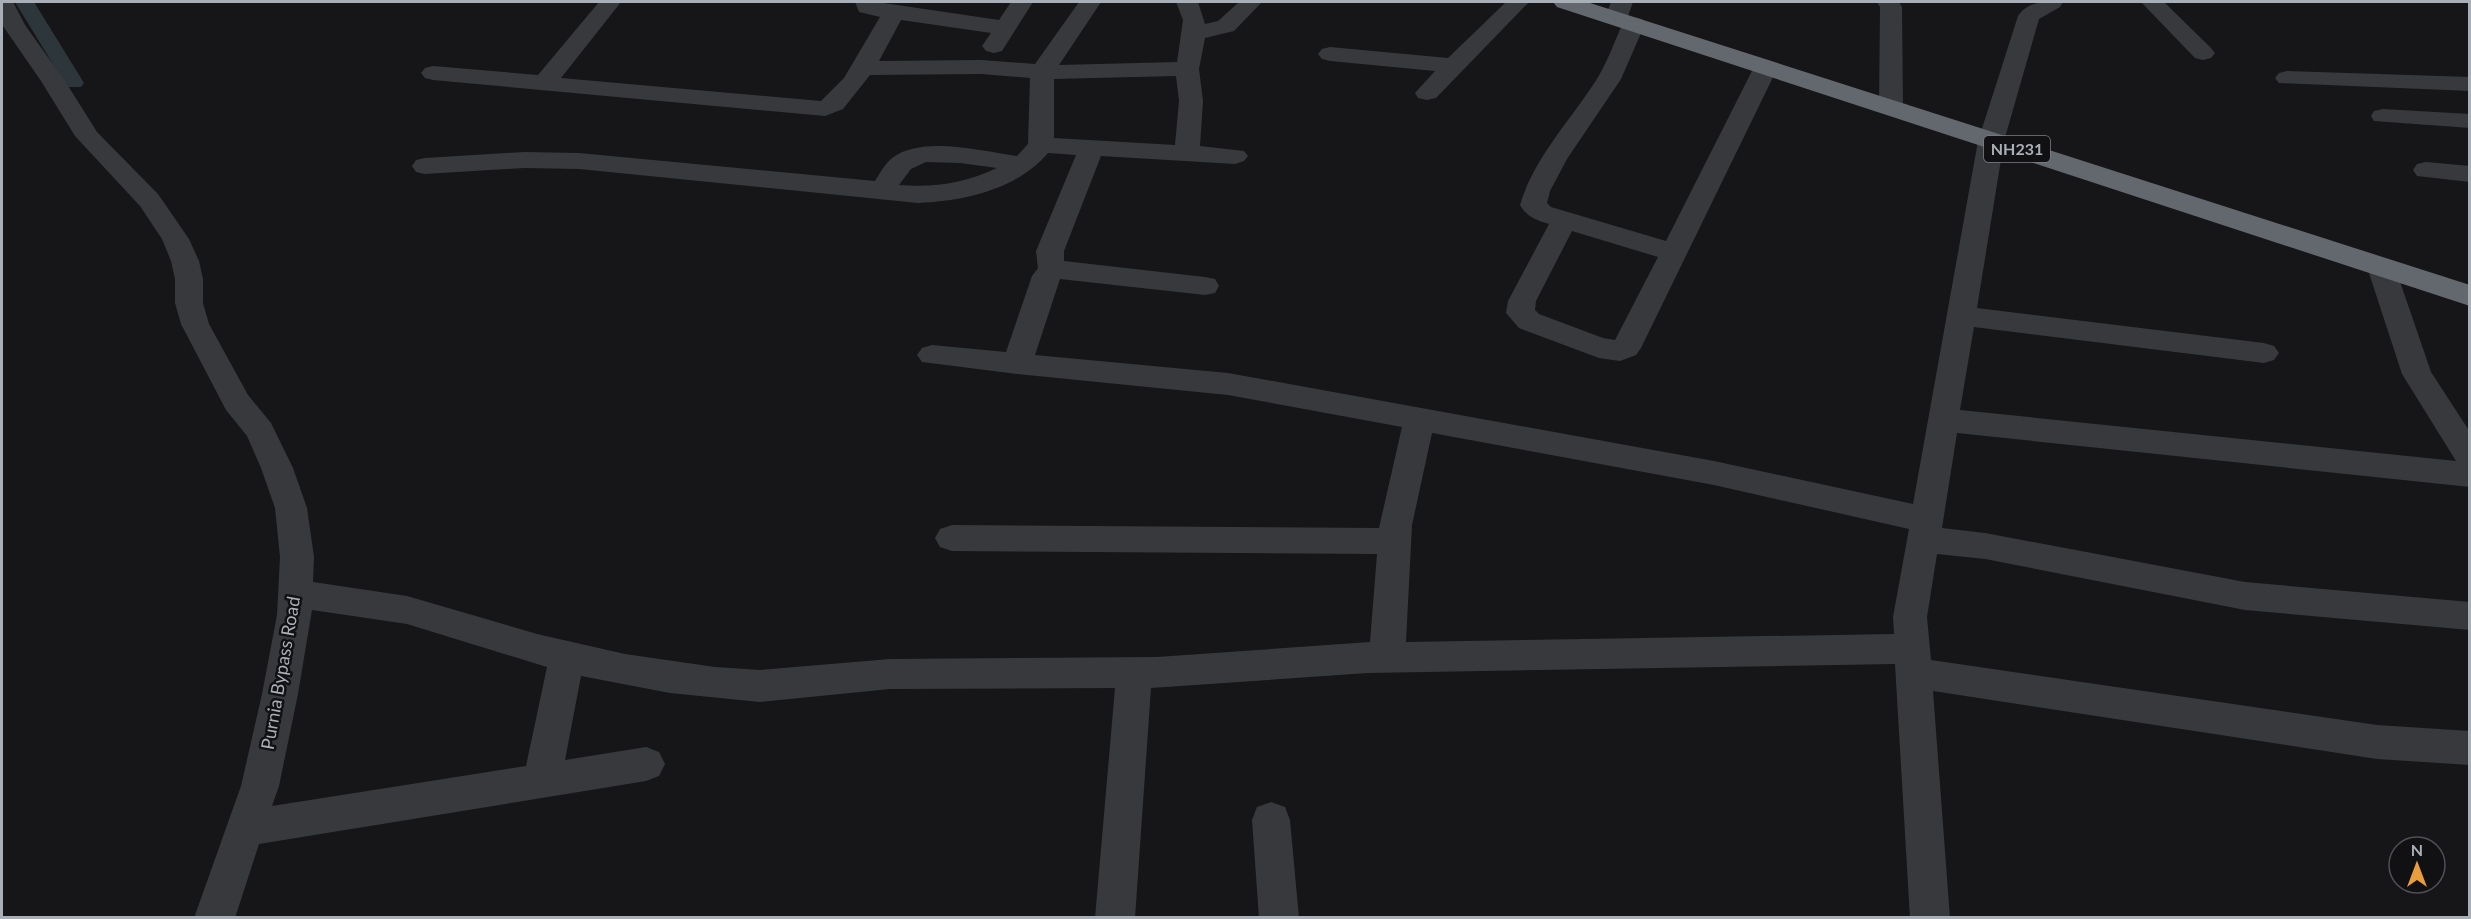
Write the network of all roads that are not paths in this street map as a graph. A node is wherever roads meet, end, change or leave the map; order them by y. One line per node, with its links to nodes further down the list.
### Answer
1 (2, 2): 60 (street, Purnia Bypass Road)
2 (610, 2): 27 (street)
3 (866, 2): 13 (street)
4 (1022, 2): 15 (street)
5 (1090, 2): 24 (street)
6 (1187, 2): 16 (street)
7 (1251, 2): 16 (street)
8 (1518, 2): 19 (street)
9 (1565, 2): 14 (highway, NH231)
10 (1888, 2): 30 (street)
11 (2051, 2): 33 (street)
12 (2152, 2): 17 (street)
13 (892, 13): 15 (street); 22 (street)
14 (1624, 15): 21 (highway, NH231); 43 (street)
15 (1005, 28): 20 (street)
16 (1194, 33): 23 (street)
17 (2203, 53)
18 (1330, 54): 19 (street)
19 (1454, 66): 29 (street)
20 (981, 67): 22 (street); 24 (street)
21 (1766, 67): 30 (highway, NH231); 44 (street)
22 (861, 68): 27 (street)
23 (1187, 69): 24 (street); 36 (street)
24 (1042, 72): 34 (street)
25 (433, 73): 27 (street)
26 (2286, 78): 28 (street)
27 (545, 82)
28 (2469, 84)
29 (1427, 93)
30 (1891, 108): 33 (highway, NH231)
31 (2383, 116): 32 (street)
32 (2469, 121)
33 (1991, 141): 45 (highway, NH231); 49 (street)
34 (1041, 145): 35 (street); 38 (street)
35 (1091, 149): 36 (street); 46 (street)
36 (1187, 153): 37 (street)
37 (1235, 156)
38 (1022, 164): 42 (street); 42 (street)
39 (425, 166): 42 (street)
40 (2426, 170): 41 (street)
41 (2469, 174)
42 (883, 190)
43 (1564, 220): 44 (street); 44 (street)
44 (1674, 253)
45 (2380, 267): 48 (highway, NH231); 55 (street)
46 (1053, 270): 47 (street); 52 (street)
47 (1205, 286)
48 (2469, 296)
49 (1961, 316): 50 (street); 54 (street)
50 (2264, 353)
51 (932, 355): 52 (street)
52 (1017, 364): 53 (street)
53 (1419, 420): 57 (street); 59 (street)
54 (1944, 420): 56 (street); 57 (street)
55 (2469, 458)
56 (2469, 475)
57 (1925, 529): 61 (street); 64 (street)
58 (952, 538): 59 (street)
59 (1396, 541): 62 (street)
60 (296, 594): 63 (street); 70 (street, Purnia Bypass Road)
61 (2469, 616)
62 (1388, 656): 64 (street); 65 (street)
63 (567, 657): 65 (street); 68 (street)
64 (1915, 661): 66 (street); 74 (street)
65 (1134, 672): 72 (street)
66 (2469, 748)
67 (646, 764): 68 (street)
68 (542, 781): 70 (street)
69 (1271, 820): 73 (street)
70 (246, 828): 71 (street, Purnia Bypass Road)
71 (214, 918)
72 (1115, 918)
73 (1279, 918)
74 (1930, 918)

